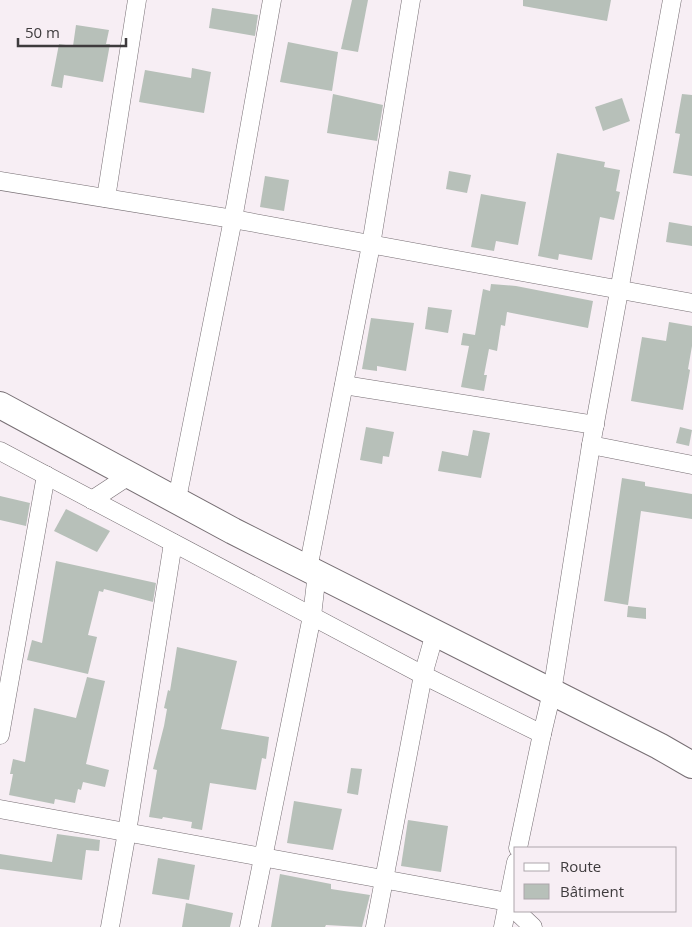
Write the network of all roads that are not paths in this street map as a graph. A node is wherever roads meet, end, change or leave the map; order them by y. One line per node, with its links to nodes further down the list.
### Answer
1 (136, 0): 6 (street)
2 (272, 0): 7 (street)
3 (411, 0): 8 (street)
4 (672, 0): 9 (street)
5 (0, 180): 6 (street)
6 (106, 198): 7 (street)
7 (232, 219): 8 (street); 19 (street)
8 (370, 245): 9 (street); 11 (street)
9 (621, 291): 10 (street); 13 (street)
10 (692, 303)
11 (344, 385): 13 (street); 22 (street)
12 (0, 405): 18 (main road)
13 (595, 425): 14 (street)
14 (591, 445): 16 (street); 26 (street)
15 (0, 451): 17 (street)
16 (692, 465)
17 (46, 475): 20 (street); 28 (street)
18 (130, 475): 19 (main road); 20 (street)
19 (177, 499): 22 (main road)
20 (92, 500): 21 (street)
21 (173, 543): 23 (street); 31 (street)
22 (313, 571): 23 (street); 24 (main road)
23 (312, 616): 25 (street); 33 (street)
24 (435, 633): 25 (street); 26 (main road)
25 (423, 675): 27 (street); 34 (street)
26 (552, 692): 27 (street); 29 (main road)
27 (542, 734): 32 (street)
28 (0, 735)
29 (692, 765)
30 (0, 809): 31 (street)
31 (127, 832): 33 (street); 38 (street)
32 (518, 847)
33 (262, 857): 34 (street); 39 (street)
34 (383, 879): 36 (street); 40 (street)
35 (514, 893): 36 (street)
36 (513, 908): 41 (street)
37 (517, 912): 42 (street)
38 (110, 927)
39 (249, 927)
40 (375, 927)
41 (503, 927)
42 (533, 927)

